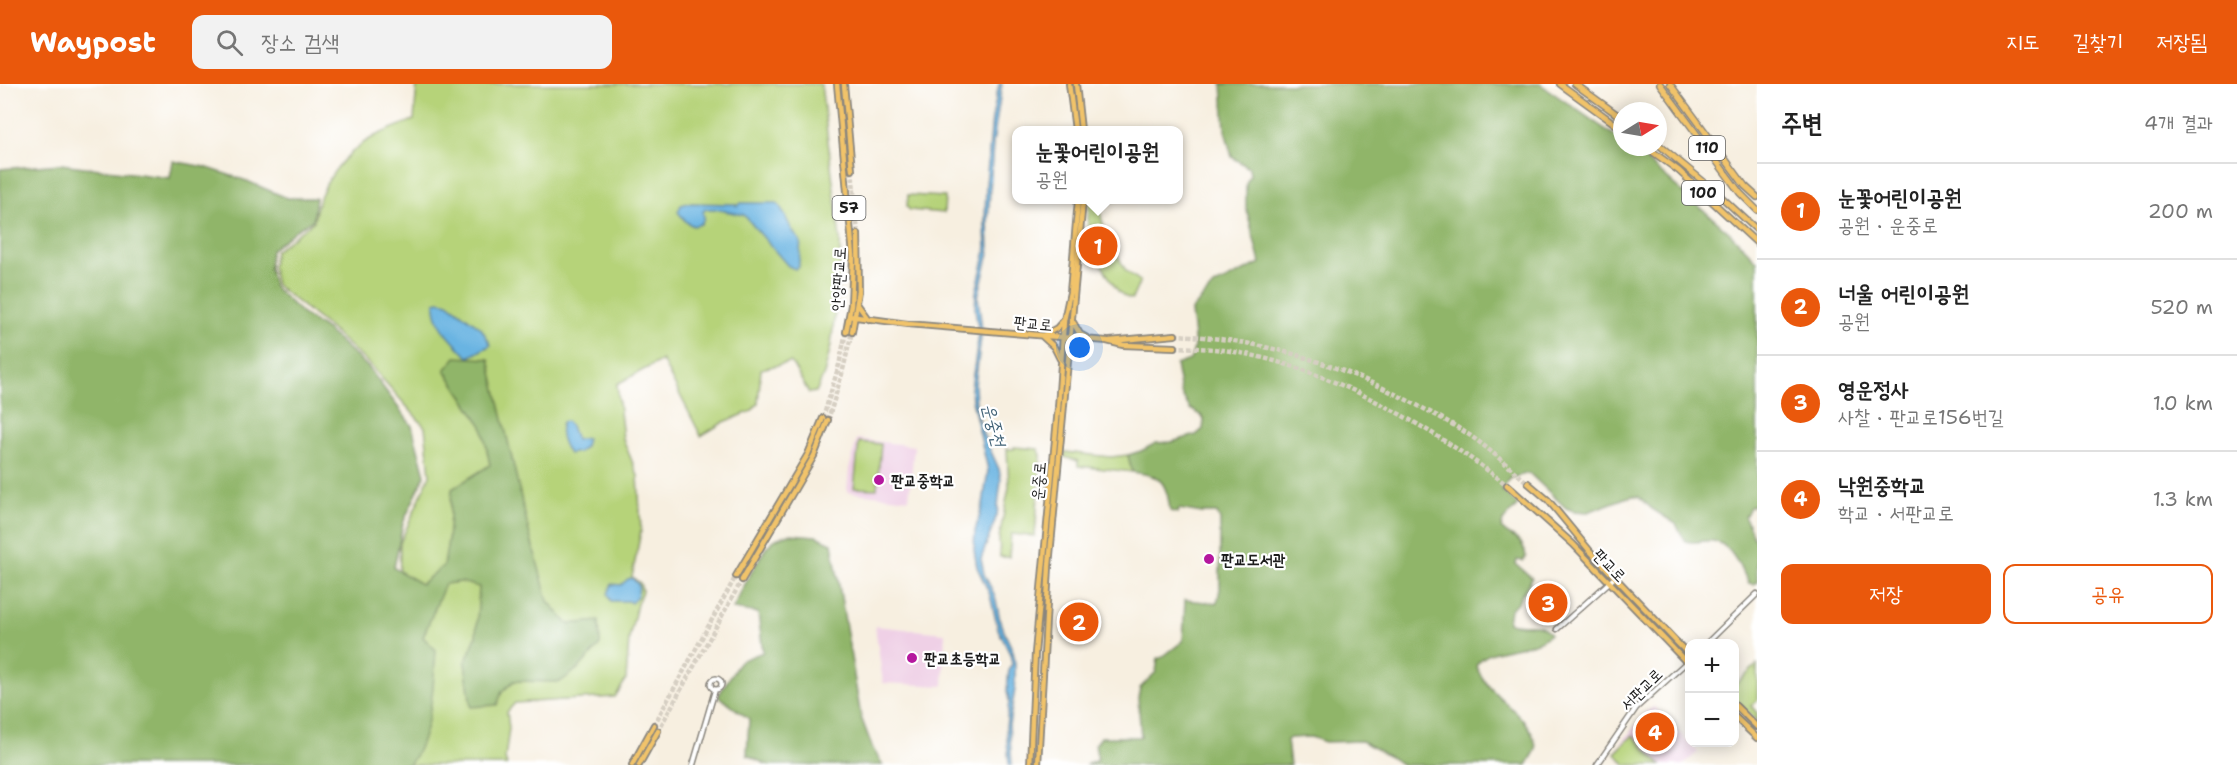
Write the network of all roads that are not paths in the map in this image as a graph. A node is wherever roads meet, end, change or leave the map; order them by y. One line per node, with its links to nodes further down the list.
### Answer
1 (837, 84): 24 (main road, 안양판교로 / 57)
2 (844, 84): 15 (main road)
3 (1069, 84): 11 (main road)
4 (1076, 84): 12 (main road)
5 (1560, 84): 10 (highway)
6 (1575, 84): 9 (highway)
7 (1660, 84): 19 (highway, 110)
8 (1670, 84): 16 (highway, 110)
9 (1613, 111)
10 (1613, 122)
11 (1074, 126)
12 (1081, 126)
13 (1667, 151): 20 (highway, 100)
14 (1658, 156): 22 (highway, 100)
15 (852, 170)
16 (1757, 197)
17 (1078, 204): 26 (main road, 운중로)
18 (1083, 204): 27 (main road, 운중로)
19 (1757, 210)
20 (1757, 230)
21 (858, 234): 23 (main road, 안양판교로 / 57)
22 (1757, 243)
23 (858, 305): 24 (main road, 안양판교로 / 57); 25 (main road)
24 (852, 316): 25 (main road); 25 (main road, 안양판교로 / 57)
25 (868, 319): 29 (main road, 판교로)
26 (1064, 320): 29 (main road); 30 (main road, 운중로)
27 (1072, 321): 31 (main road, 운중로); 32 (main road)
28 (1175, 335): 33 (main road, 판교로)
29 (1042, 336): 30 (main road, 판교로); 36 (main road)
30 (1062, 338): 31 (main road, 판교로); 36 (main road, 운중로)
31 (1070, 339): 32 (main road, 판교로); 35 (main road, 운중로)
32 (1092, 340): 33 (main road, 판교로); 35 (main road)
33 (1107, 341): 34 (main road, 판교로)
34 (1175, 347)
35 (1068, 360): 58 (main road, 운중로)
36 (1060, 361): 57 (main road, 운중로)
37 (1528, 483): 41 (main road, 판교로)
38 (1508, 485): 41 (main road, 판교로)
39 (736, 576): 40 (main road)
40 (742, 580)
41 (1612, 580): 43 (street); 45 (main road, 판교로)
42 (1757, 594): 44 (street)
43 (1557, 629)
44 (1711, 639)
45 (1685, 657)
46 (1685, 665): 59 (street, 서판교로)
47 (715, 690): 56 (street)
48 (1739, 709): 51 (main road)
49 (1739, 721): 53 (main road)
50 (654, 725): 54 (main road)
51 (1757, 727)
52 (658, 731): 55 (main road)
53 (1757, 738)
54 (632, 765)
55 (639, 765)
56 (693, 765)
57 (1030, 765)
58 (1038, 765)
59 (1597, 765)

